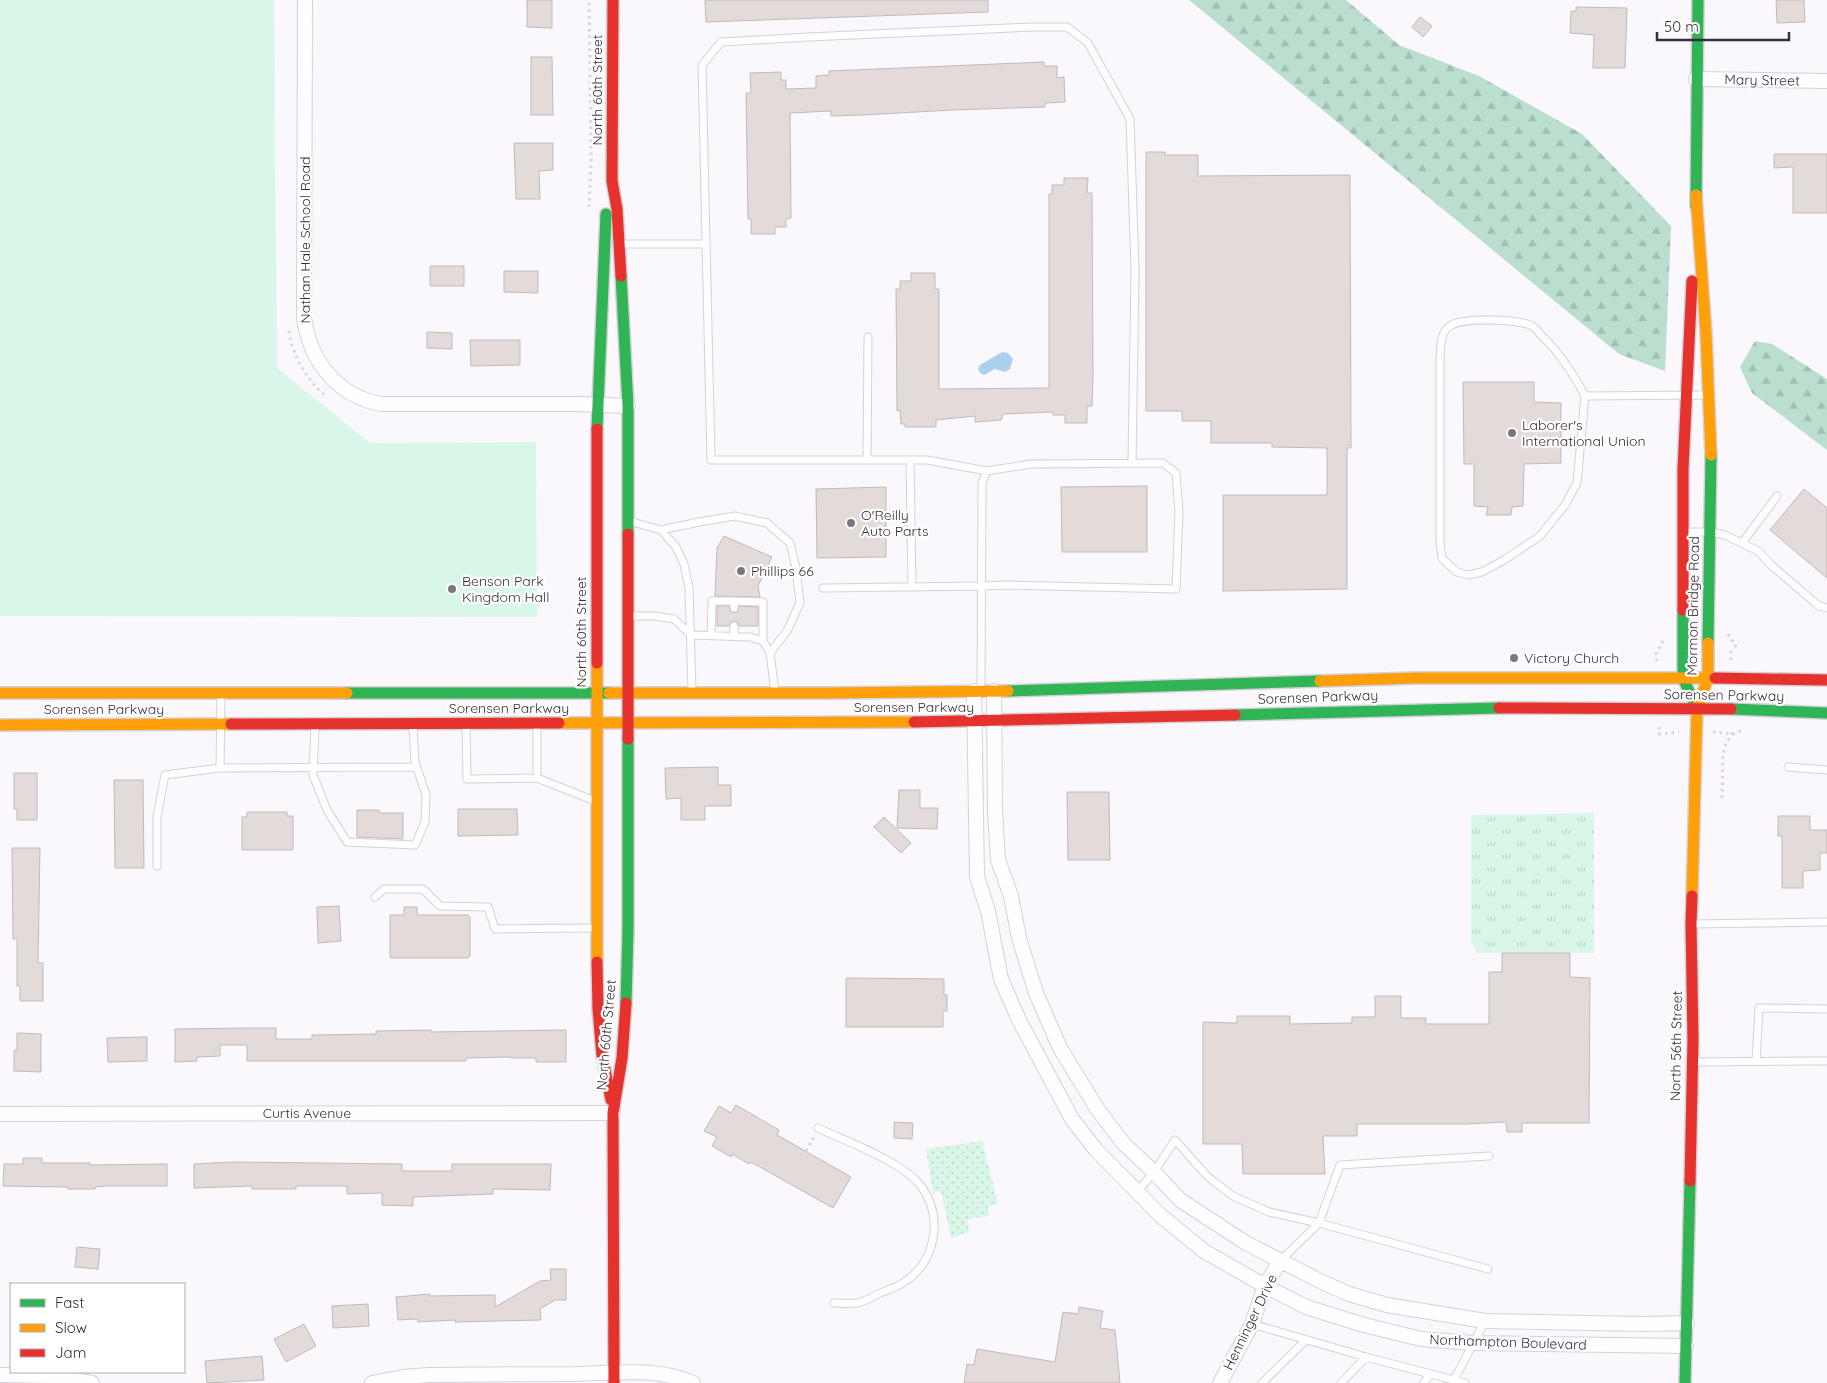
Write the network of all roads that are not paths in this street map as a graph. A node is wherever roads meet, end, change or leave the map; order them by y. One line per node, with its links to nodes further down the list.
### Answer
1 (304, 0): 15 (street, Nathan Hale School Road)
2 (613, 0): 6 (main road, North 60th Street)
3 (1698, 0): 4 (main road, Mormon Bridge Road)
4 (1696, 79): 5 (street, Mary Street); 7 (main road, Mormon Bridge Road)
5 (1827, 81)
6 (612, 181): 8 (main road, North 60th Street); 9 (main road, North 60th Street)
7 (1696, 195): 12 (main road, Mormon Bridge Road); 14 (main road, Mormon Bridge Road)
8 (605, 244): 9 (lane); 15 (main road, North 60th Street)
9 (619, 244): 10 (lane); 16 (main road, North 60th Street)
10 (706, 244): 17 (lane); 19 (lane)
11 (868, 337): 17 (lane)
12 (1708, 395): 14 (lane); 25 (main road, Mormon Bridge Road)
13 (1585, 396): 13 (lane); 14 (lane)
14 (1686, 396): 24 (main road, Mormon Bridge Road)
15 (597, 405): 16 (street, Nathan Hale School Road); 42 (main road, North 60th Street)
16 (628, 406): 22 (main road, North 60th Street)
17 (867, 460): 18 (lane)
18 (910, 460): 20 (lane); 27 (lane)
19 (1132, 463): 20 (lane); 28 (lane)
20 (987, 471): 28 (lane)
21 (1777, 496): 26 (lane)
22 (628, 521): 23 (lane); 31 (main road, North 60th Street)
23 (661, 530): 33 (lane); 37 (lane)
24 (1683, 532): 25 (lane); 38 (main road, Mormon Bridge Road)
25 (1710, 532): 26 (lane); 39 (main road, Mormon Bridge Road)
26 (1742, 543): 30 (lane)
27 (912, 586): 28 (lane); 29 (lane)
28 (981, 586): 41 (lane)
29 (823, 588)
30 (1827, 608)
31 (628, 616): 33 (lane); 43 (main road, North 60th Street)
32 (734, 626): 35 (lane)
33 (691, 635): 34 (lane); 44 (lane)
34 (712, 635): 35 (lane); 36 (lane)
35 (734, 636): 36 (lane)
36 (762, 640): 37 (lane)
37 (770, 653): 45 (lane)
38 (1682, 678): 39 (main road, Sorensen Parkway); 41 (main road, Sorensen Parkway); 48 (main road, Mormon Bridge Road)
39 (1708, 678): 40 (main road, Sorensen Parkway); 48 (main road, Mormon Bridge Road)
40 (1827, 680)
41 (983, 691): 45 (main road, Sorensen Parkway); 52 (street, Northampton Boulevard); 53 (street, Northampton Boulevard)
42 (596, 692): 43 (main road, Sorensen Parkway); 47 (main road, Sorensen Parkway); 50 (main road, North 60th Street)
43 (628, 692): 44 (main road, Sorensen Parkway); 51 (main road, North 60th Street)
44 (692, 692): 45 (main road, Sorensen Parkway)
45 (775, 692)
46 (0, 693): 47 (main road, Sorensen Parkway)
47 (221, 693): 58 (lane)
48 (1697, 709): 49 (main road, Sorensen Parkway); 53 (main road, Sorensen Parkway); 70 (main road, North 56th Street)
49 (1827, 712)
50 (596, 722): 51 (main road, Sorensen Parkway); 57 (main road, Sorensen Parkway); 66 (main road, North 60th Street)
51 (628, 722): 52 (main road, Sorensen Parkway); 76 (main road, North 60th Street)
52 (974, 722): 53 (main road, Sorensen Parkway); 81 (street, Northampton Boulevard)
53 (994, 722): 80 (street, Northampton Boulevard)
54 (315, 723): 55 (main road, Sorensen Parkway); 58 (main road, Sorensen Parkway); 63 (lane)
55 (413, 723): 56 (main road, Sorensen Parkway); 60 (lane)
56 (466, 723): 57 (main road, Sorensen Parkway); 65 (lane)
57 (538, 723): 65 (lane)
58 (220, 724): 59 (main road, Sorensen Parkway); 62 (lane)
59 (0, 725)
60 (416, 767): 63 (lane); 63 (lane)
61 (1788, 767): 64 (lane)
62 (220, 768): 63 (lane); 67 (lane)
63 (314, 768)
64 (1827, 770)
65 (537, 778): 66 (lane)
66 (596, 802): 71 (main road, North 60th Street)
67 (157, 866)
68 (375, 897): 71 (lane)
69 (1827, 922): 70 (lane)
70 (1691, 924): 75 (main road, North 56th Street)
71 (596, 928): 76 (main road, North 60th Street)
72 (1827, 1009): 73 (lane)
73 (1756, 1061): 74 (lane); 75 (lane)
74 (1827, 1061)
75 (1692, 1062): 88 (main road, North 56th Street)
76 (613, 1113): 77 (street, Curtis Avenue); 96 (main road, North 60th Street)
77 (0, 1114)
78 (818, 1128): 86 (lane)
79 (1489, 1156): 82 (lane)
80 (1154, 1172): 81 (lane); 82 (lane); 83 (street, Northampton Boulevard)
81 (1137, 1192): 85 (street, Northampton Boulevard)
82 (1319, 1223): 83 (lane); 84 (lane)
83 (1280, 1261): 85 (street, Henninger Drive); 87 (street, Northampton Boulevard)
84 (1488, 1269)
85 (1265, 1286): 89 (street, Henninger Drive); 91 (street, Northampton Boulevard)
86 (834, 1303)
87 (1485, 1321): 88 (street, Northampton Boulevard); 91 (lane)
88 (1687, 1322): 92 (main road, North 56th Street)
89 (1252, 1324): 90 (lane); 101 (street, Henninger Drive)
90 (1306, 1340): 93 (lane); 102 (lane)
91 (1472, 1342): 92 (street, Northampton Boulevard); 97 (lane)
92 (1686, 1346): 106 (main road, North 56th Street)
93 (1366, 1357): 94 (lane); 103 (lane)
94 (1432, 1374): 97 (lane); 104 (lane)
95 (0, 1375): 98 (street)
96 (614, 1378): 99 (street); 100 (street)
97 (1454, 1380): 105 (lane)
98 (92, 1383)
99 (372, 1383)
100 (693, 1383)
101 (1220, 1383)
102 (1262, 1383)
103 (1341, 1383)
104 (1423, 1383)
105 (1465, 1383)
106 (1684, 1383)

